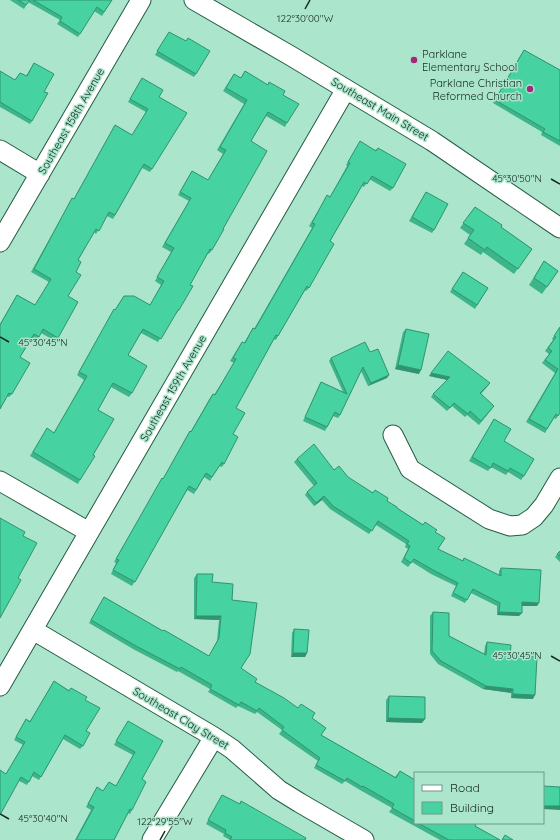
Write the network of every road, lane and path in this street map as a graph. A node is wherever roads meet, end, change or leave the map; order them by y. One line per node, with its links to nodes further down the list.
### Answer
1 (142, 0): 5 (street, Southeast 158th Avenue)
2 (194, 0): 3 (street, Southeast Main Street)
3 (346, 89): 6 (street, Southeast Main Street); 11 (street, Southeast 159th Avenue)
4 (0, 150): 5 (street)
5 (40, 174): 7 (street, Southeast 158th Avenue)
6 (560, 228)
7 (0, 242)
8 (393, 436): 9 (street)
9 (560, 478)
10 (0, 481): 11 (street)
11 (88, 532): 12 (street, Southeast 159th Avenue)
12 (33, 630): 13 (street, Southeast 159th Avenue); 14 (street, Southeast Clay Street)
13 (0, 686)
14 (214, 736): 15 (street); 16 (street, Southeast Clay Street)
15 (152, 840)
16 (364, 840)

